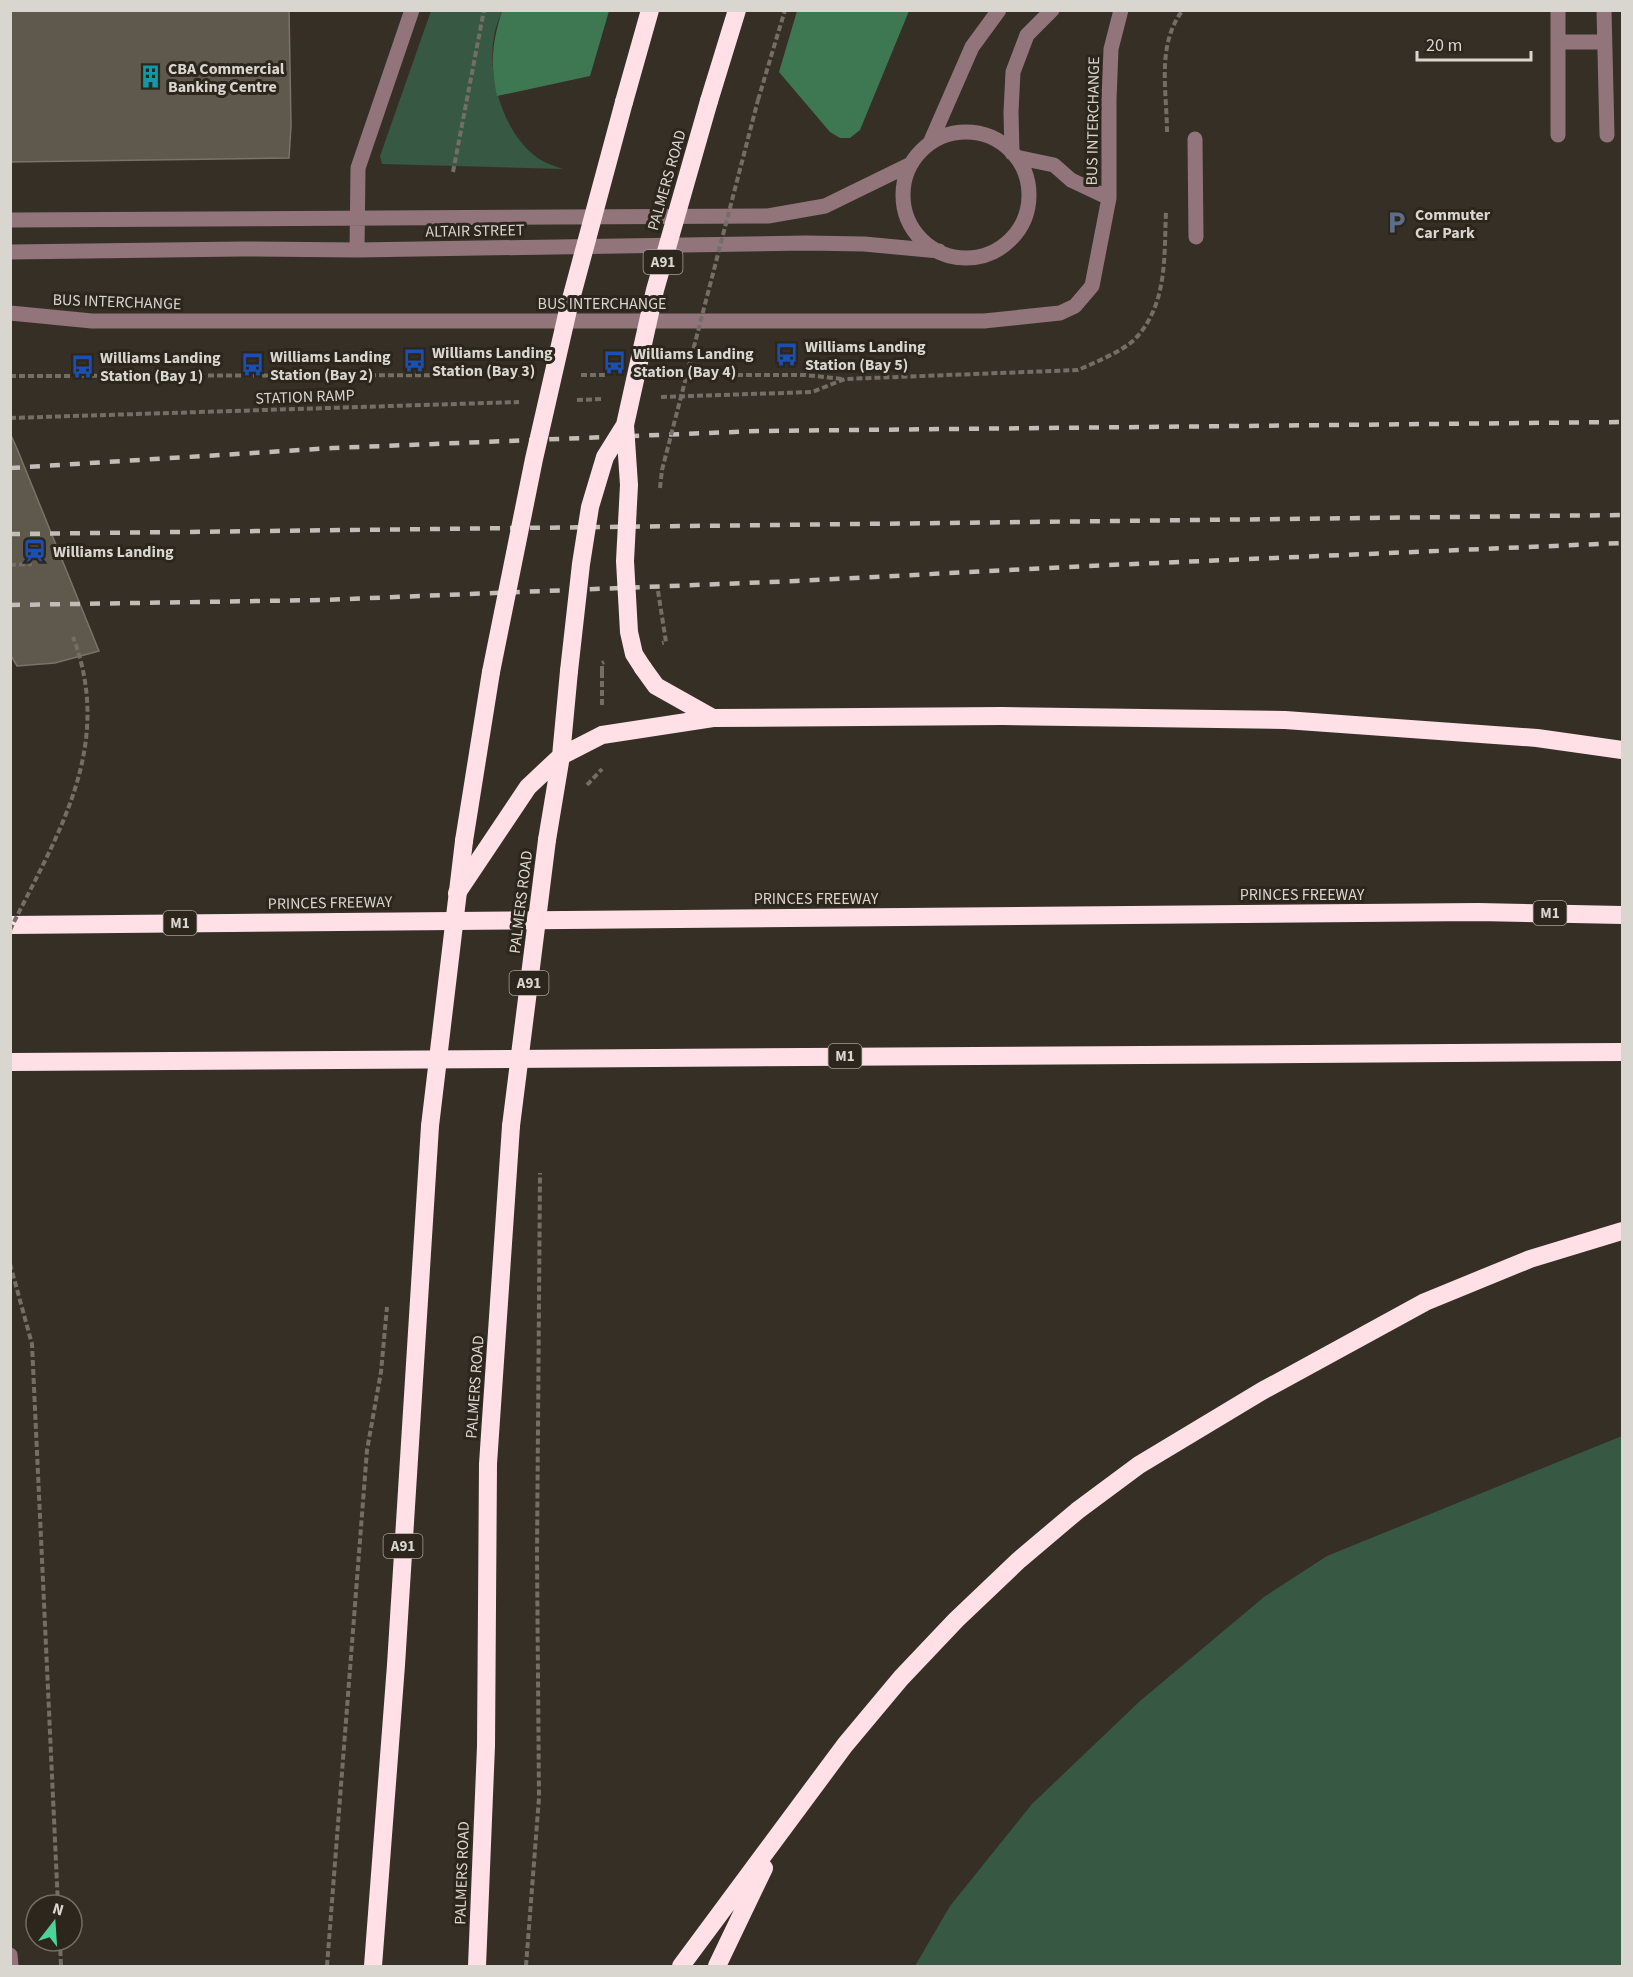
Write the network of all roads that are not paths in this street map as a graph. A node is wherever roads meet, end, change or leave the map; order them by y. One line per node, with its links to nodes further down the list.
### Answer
1 (412, 10): 18 (street)
2 (650, 10): 29 (highway, A91, bridge)
3 (737, 10): 25 (highway, PALMERS ROAD / A91, bridge)
4 (999, 10): 14 (street)
5 (1052, 10): 15 (street)
6 (1121, 10): 17 (street, BUS INTERCHANGE)
7 (1558, 10): 9 (street)
8 (1604, 10): 10 (street)
9 (1559, 42): 10 (street); 11 (street)
10 (1604, 42): 12 (street)
11 (1558, 135)
12 (1607, 135)
13 (1195, 139): 20 (street)
14 (930, 143): 15 (street); 16 (street)
15 (1014, 155): 17 (street, BUS INTERCHANGE); 22 (street)
16 (911, 164): 18 (street, ALTAIR STREET); 22 (street)
17 (1109, 198): 24 (street, BUS INTERCHANGE)
18 (356, 218): 19 (street, ALTAIR STREET); 21 (street)
19 (10, 220)
20 (1196, 237)
21 (357, 250): 22 (street, ALTAIR STREET); 23 (street, ALTAIR STREET)
22 (939, 251)
23 (10, 252)
24 (10, 313)
25 (625, 425): 26 (highway, bridge); 28 (highway, PALMERS ROAD / A91, bridge)
26 (713, 717): 27 (highway); 28 (highway)
27 (1623, 750)
28 (561, 756): 29 (highway); 39 (highway, PALMERS ROAD / A91, bridge)
29 (457, 893): 38 (highway, A91, bridge)
30 (1623, 915): 31 (highway, PRINCES FREEWAY / M1)
31 (10, 925)
32 (1623, 1052): 33 (highway, M1)
33 (10, 1062)
34 (1623, 1231): 35 (highway)
35 (782, 1831): 40 (highway); 41 (highway)
36 (10, 1955): 37 (street)
37 (11, 1966)
38 (373, 1966)
39 (477, 1966)
40 (681, 1966)
41 (717, 1966)

